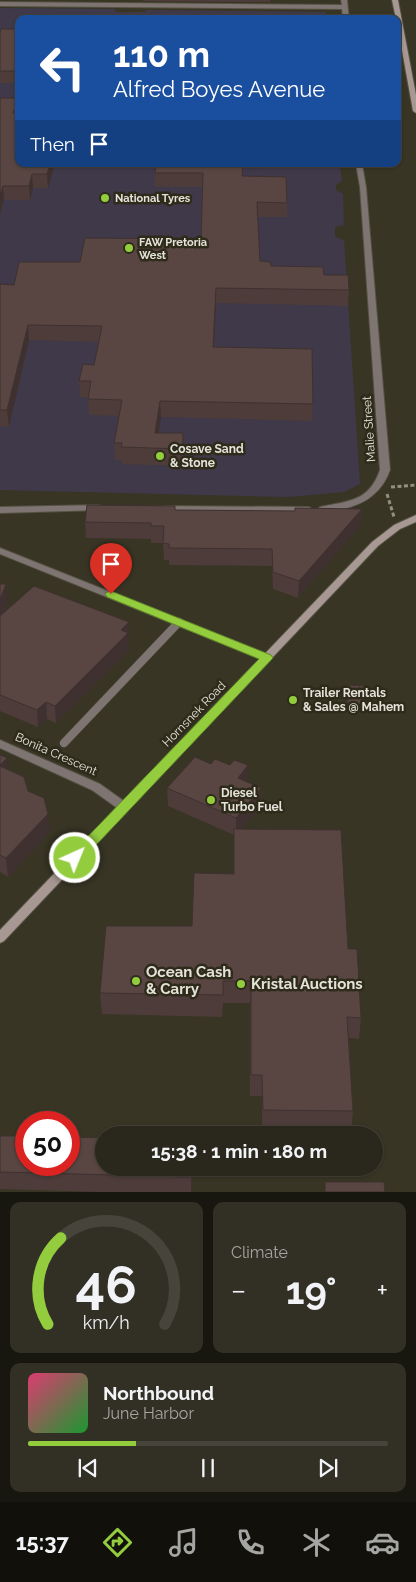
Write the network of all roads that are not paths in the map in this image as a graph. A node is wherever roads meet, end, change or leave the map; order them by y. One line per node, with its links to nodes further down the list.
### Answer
1 (344, 0): 5 (street)
2 (395, 0): 7 (main road)
3 (127, 2): 4 (street); 5 (street)
4 (0, 4)
5 (345, 7): 6 (street)
6 (346, 15)
7 (398, 15)
8 (401, 32): 9 (main road)
9 (416, 111)
10 (359, 167): 12 (street, Malie Street)
11 (112, 509): 13 (street)
12 (150, 509)
13 (0, 510)
14 (416, 518): 17 (main road, Hornsnek Road)
15 (0, 551): 16 (street)
16 (179, 622): 17 (street); 18 (lane)
17 (267, 658): 20 (main road, Hornsnek Road)
18 (64, 743)
19 (0, 744): 20 (street, Bonita Crescent)
20 (124, 807): 21 (main road, Hornsnek Road)
21 (0, 938)

